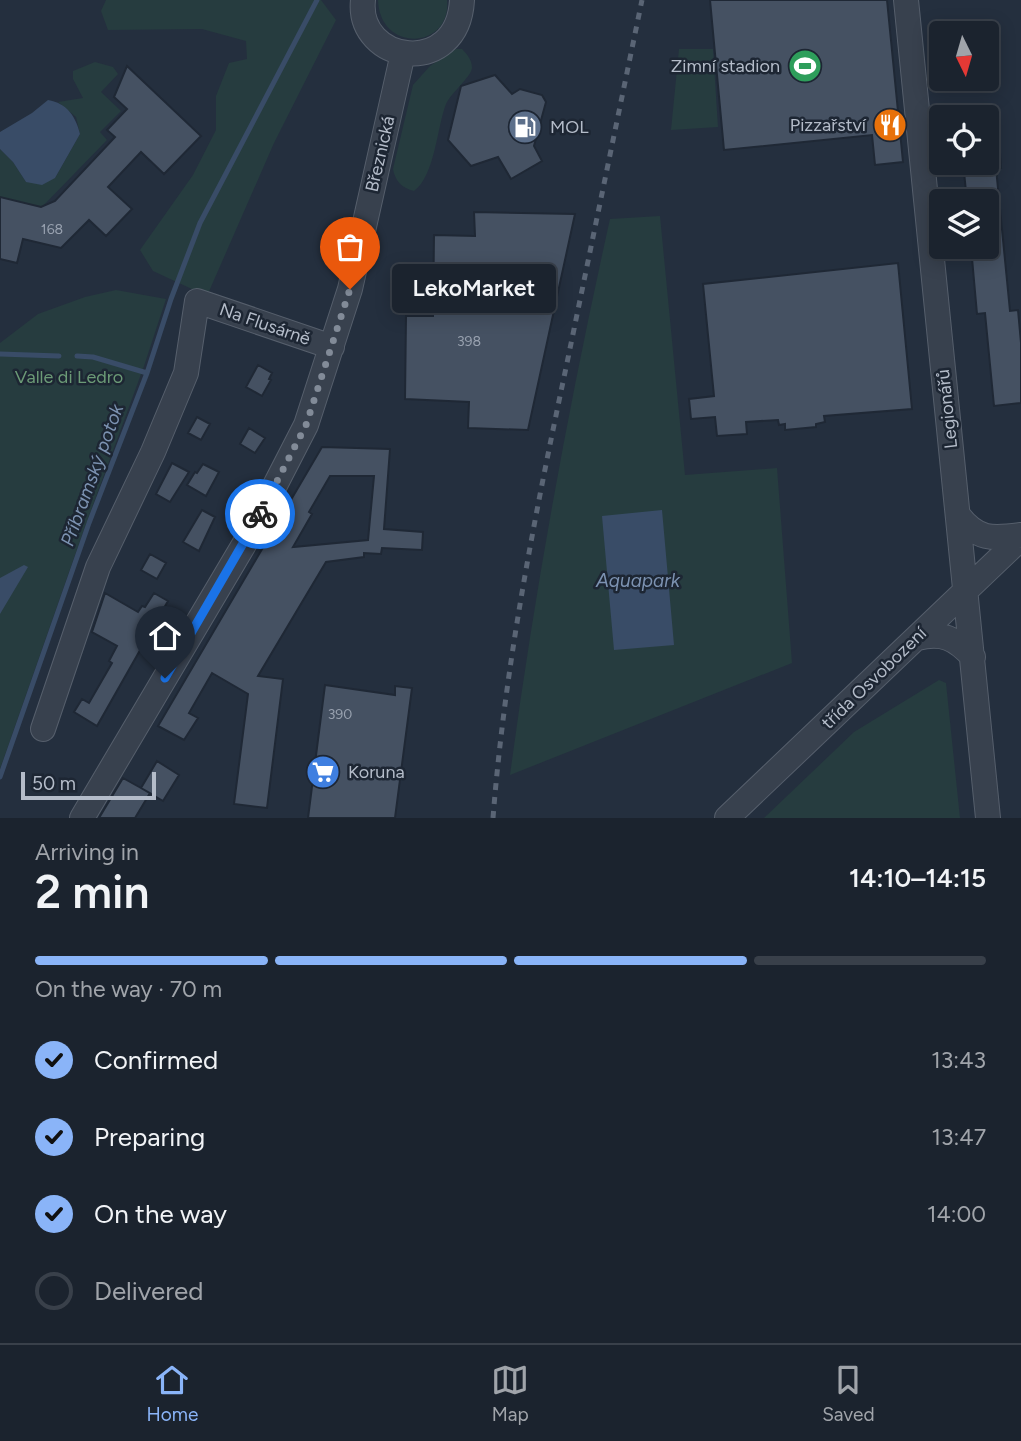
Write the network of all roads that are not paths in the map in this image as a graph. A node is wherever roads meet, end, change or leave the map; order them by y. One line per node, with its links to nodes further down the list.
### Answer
1 (363, 0): 4 (street)
2 (462, 0): 4 (street)
3 (906, 0): 6 (street, Legionářů)
4 (404, 53): 5 (street, Březnická)
5 (332, 347): 11 (street, Na Flusárně); 12 (street, Březnická)
6 (958, 515): 7 (street); 8 (street, Legionářů)
7 (1021, 537): 8 (street, třída Osvobození)
8 (965, 591): 9 (street, třída Osvobození); 10 (street, Legionářů)
9 (917, 638): 10 (street); 13 (street, třída Osvobození)
10 (972, 657): 14 (street, Legionářů)
11 (43, 729)
12 (82, 818)
13 (727, 818)
14 (988, 818)

